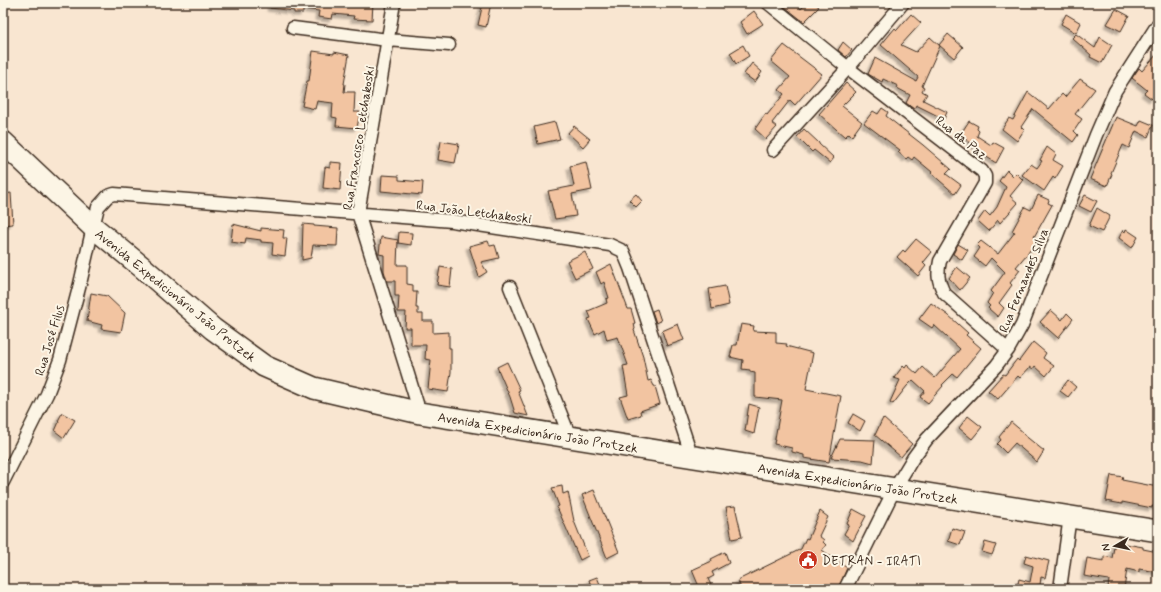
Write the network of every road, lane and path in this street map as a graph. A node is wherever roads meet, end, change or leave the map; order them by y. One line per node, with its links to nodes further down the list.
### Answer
1 (394, 3): 6 (street, Rua Francisco Letchakoski)
2 (768, 3): 8 (street, Rua da Paz)
3 (903, 3): 8 (street)
4 (1158, 24): 15 (street, Rua Fernandes Silva)
5 (293, 28): 6 (street)
6 (388, 40): 7 (street); 12 (street, Rua Francisco Letchakoski)
7 (449, 45)
8 (848, 68): 10 (street); 15 (street, Rua da Paz)
9 (3, 142): 13 (highway, Avenida Expedicionário João Protzek)
10 (773, 150)
11 (104, 199): 12 (street, Rua João Letchakoski); 13 (street, Rua José Filus)
12 (358, 213): 16 (street, Rua Francisco Letchakoski); 18 (street, Rua João Letchakoski)
13 (93, 227): 16 (highway, Avenida Expedicionário João Protzek); 19 (street, Rua José Filus)
14 (510, 287): 17 (street)
15 (1008, 350): 20 (street, Rua Fernandes Silva)
16 (420, 413): 17 (highway, Avenida Expedicionário João Protzek)
17 (570, 437): 18 (highway, Avenida Expedicionário João Protzek)
18 (692, 457): 20 (highway, Avenida Expedicionário João Protzek)
19 (3, 482)
20 (895, 488): 21 (highway, Avenida Expedicionário João Protzek); 24 (street, Rua Fernandes Silva)
21 (1070, 516): 22 (highway, Avenida Expedicionário João Protzek); 23 (street)
22 (1158, 531)
23 (1063, 588)
24 (845, 589)

